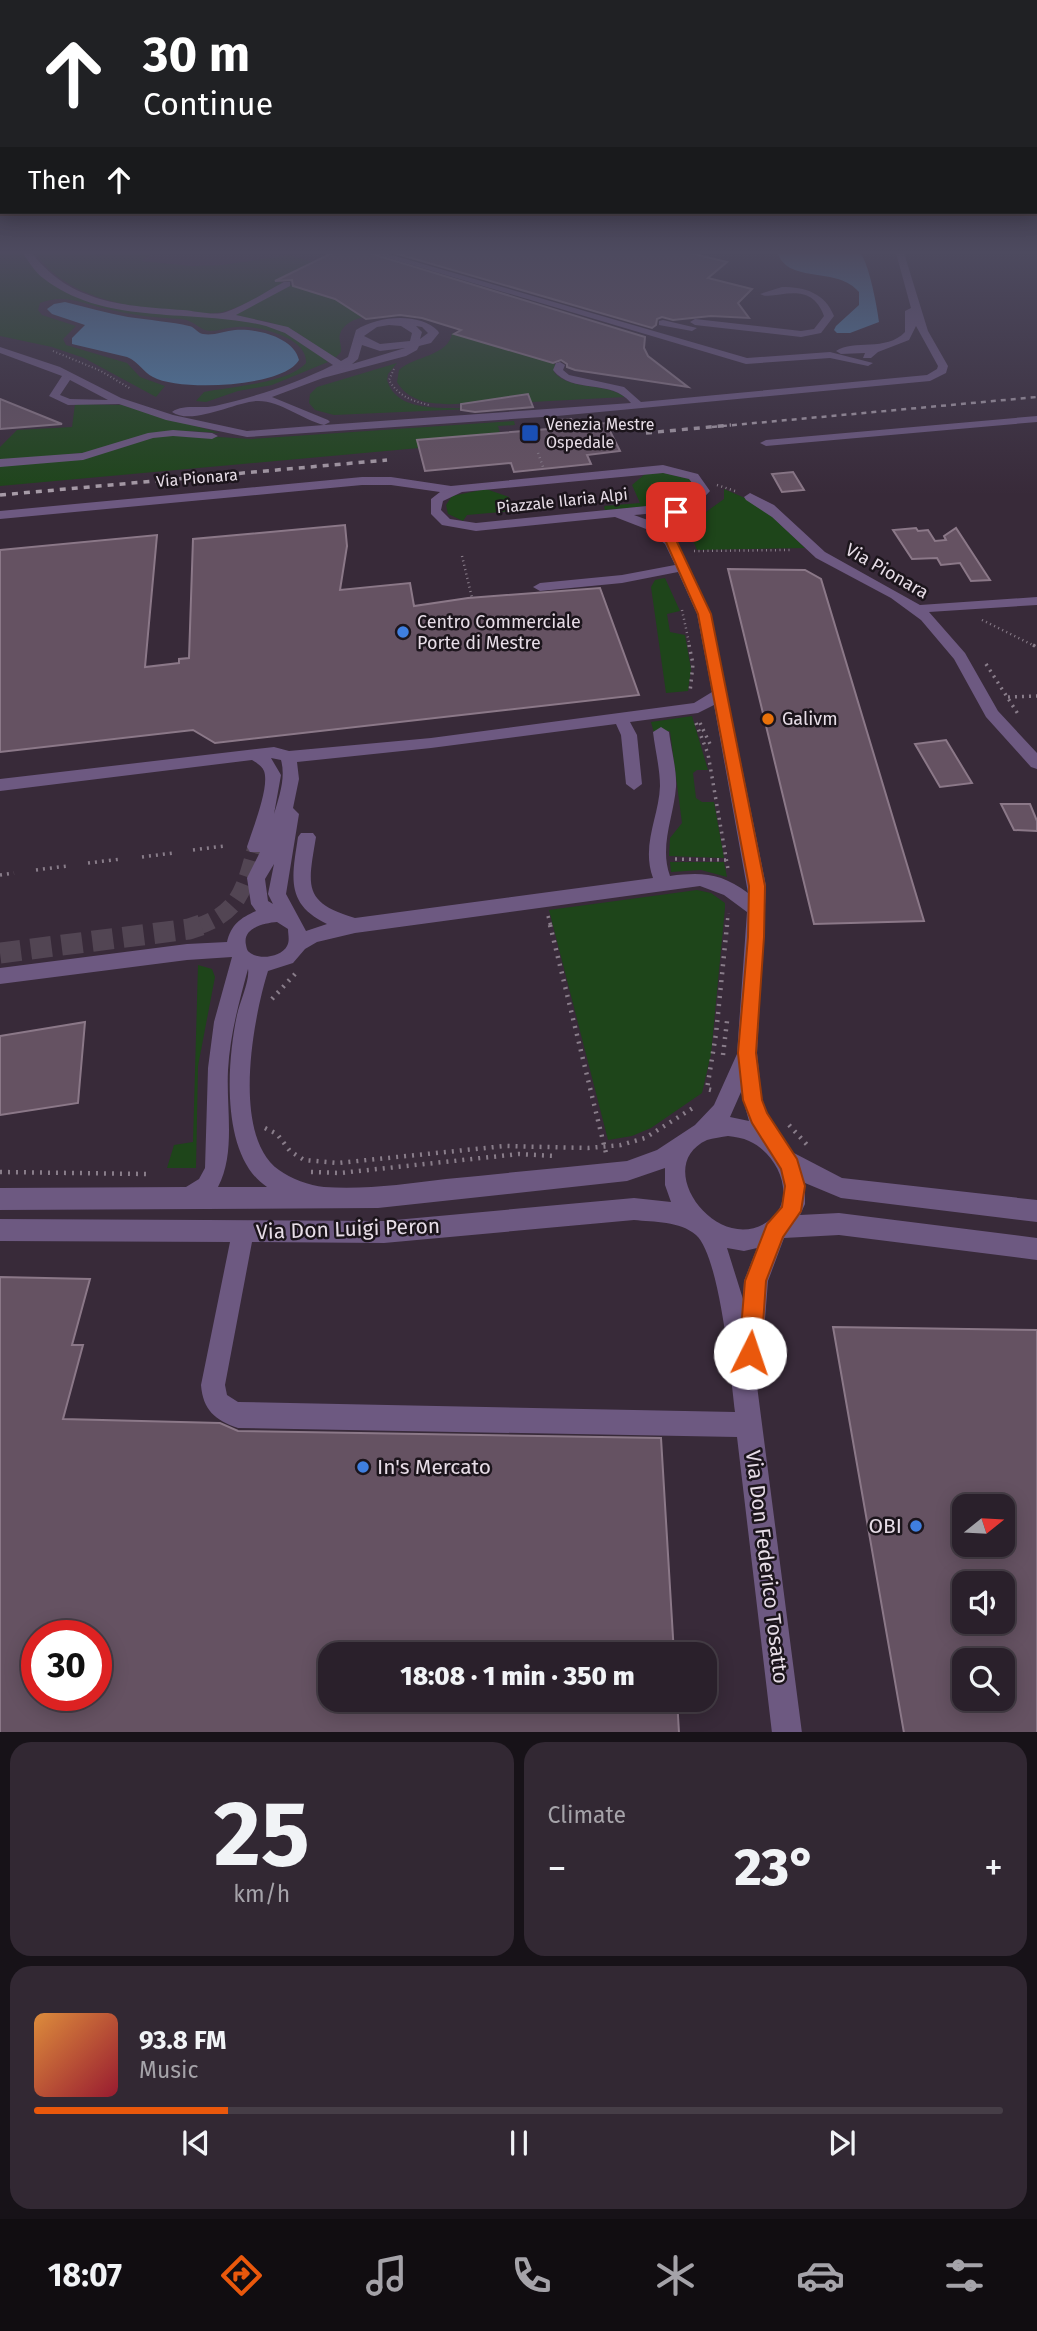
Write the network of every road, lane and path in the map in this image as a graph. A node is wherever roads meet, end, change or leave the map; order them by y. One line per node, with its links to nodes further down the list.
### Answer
1 (292, 334): 22 (street)
2 (393, 334): 22 (street)
3 (402, 334): 13 (street)
4 (405, 334): 24 (street)
5 (653, 334): 11 (street)
6 (681, 334): 11 (street)
7 (709, 334): 14 (street)
8 (909, 334): 14 (street)
9 (925, 334): 18 (street)
10 (359, 336): 13 (street); 17 (street)
11 (670, 340): 19 (street)
12 (0, 343): 31 (street)
13 (397, 346): 17 (street)
14 (880, 348): 18 (street); 19 (street)
15 (45, 349): 28 (path)
16 (0, 350): 23 (street)
17 (354, 359): 22 (street)
18 (940, 360): 25 (street)
19 (868, 364): 25 (street); 27 (street)
20 (397, 365): 32 (path)
21 (560, 365): 33 (street)
22 (342, 366): 24 (street)
23 (68, 374): 30 (street); 30 (street)
24 (319, 376): 26 (street)
25 (910, 380): 27 (street)
26 (303, 384): 29 (street); 34 (street)
27 (851, 385): 33 (street)
28 (133, 390)
29 (248, 399): 31 (street); 34 (street)
30 (125, 403): 37 (street)
31 (224, 406): 37 (street)
32 (436, 406)
33 (636, 407): 36 (street)
34 (288, 408): 36 (street); 39 (street)
35 (1037, 419): 40 (street)
36 (355, 426): 39 (street)
37 (225, 430): 38 (street)
38 (239, 433): 39 (street); 42 (street)
39 (255, 433)
40 (766, 443)
41 (538, 453): 43 (path)
42 (0, 463)
43 (543, 468)
44 (636, 472): 46 (street, Piazzale Ilaria Alpi); 46 (street); 51 (street, Piazzale Ilaria Alpi)
45 (397, 482): 47 (street, Via Pionara); 50 (street); 53 (street, Via Pionara)
46 (474, 487): 47 (street, Piazzale Ilaria Alpi)
47 (451, 490): 50 (street)
48 (720, 491): 49 (path)
49 (750, 497): 58 (street, Via Pionara)
50 (435, 505): 52 (street, Piazzale Ilaria Alpi)
51 (679, 507): 52 (street, Piazzale Ilaria Alpi); 56 (street)
52 (617, 513): 56 (street)
53 (0, 514)
54 (691, 516): 55 (path)
55 (686, 537)
56 (671, 542): 60 (street)
57 (692, 548): 58 (path)
58 (811, 548): 66 (street, Via Pionara)
59 (462, 556): 62 (path)
60 (683, 568): 61 (street); 68 (street)
61 (540, 587)
62 (472, 598)
63 (677, 601): 71 (path)
64 (1037, 601): 65 (street)
65 (955, 606): 66 (street); 67 (path)
66 (919, 609): 77 (street, Via Pionara)
67 (1037, 647)
68 (721, 693): 73 (street); 100 (street)
69 (1006, 696): 70 (path)
70 (1037, 696)
71 (691, 701)
72 (694, 716): 89 (path)
73 (620, 717): 76 (street); 79 (street)
74 (661, 732): 88 (street)
75 (254, 754): 76 (street); 78 (street); 83 (street)
76 (288, 757): 101 (street)
77 (1037, 762)
78 (0, 785)
79 (634, 785)
80 (291, 814): 101 (street)
81 (307, 837): 102 (street)
82 (224, 846): 84 (path)
83 (256, 847)
84 (193, 850)
85 (173, 853): 86 (path)
86 (142, 857)
87 (121, 859): 91 (path)
88 (658, 859): 89 (path); 97 (street)
89 (726, 860): 90 (path); 96 (path)
90 (733, 860)
91 (89, 863)
92 (67, 866): 93 (path)
93 (36, 870)
94 (14, 873): 95 (path)
95 (0, 874)
96 (729, 878)
97 (664, 883): 100 (street); 102 (street)
98 (729, 904): 113 (path)
99 (546, 908): 119 (path)
100 (757, 910): 110 (street)
101 (281, 916): 103 (street); 104 (street)
102 (357, 925): 103 (street)
103 (298, 942): 105 (street)
104 (239, 953): 105 (street); 107 (street); 131 (street)
105 (261, 965): 129 (street)
106 (298, 972): 109 (path)
107 (0, 976)
108 (728, 1007): 111 (path)
109 (269, 1011)
110 (747, 1053): 118 (street); 122 (street)
111 (723, 1062)
112 (716, 1084): 113 (path)
113 (713, 1090): 114 (path)
114 (708, 1098)
115 (702, 1102): 119 (path)
116 (781, 1117): 120 (path)
117 (261, 1119): 119 (path)
118 (695, 1137): 122 (street); 129 (street, Via Don Luigi Peron); 133 (street)
119 (604, 1146): 123 (path)
120 (812, 1150)
121 (615, 1154): 123 (path)
122 (782, 1154): 132 (street); 134 (street)
123 (606, 1155): 124 (path)
124 (599, 1156)
125 (565, 1157): 126 (path)
126 (301, 1169)
127 (0, 1172): 128 (path)
128 (158, 1175)
129 (322, 1198): 131 (street, Via Don Luigi Peron)
130 (0, 1199): 131 (street, Via Don Luigi Peron)
131 (187, 1199)
132 (1037, 1211)
133 (701, 1225): 134 (street); 136 (street, Via Don Luigi Peron); 138 (street, Via Don Federico Tosatto)
134 (777, 1229): 137 (street); 138 (street, Via Don Federico Tosatto)
135 (0, 1230): 136 (street, Via Don Luigi Peron)
136 (243, 1231): 138 (street)
137 (1037, 1249)
138 (748, 1413): 139 (street, Via Don Federico Tosatto)
139 (786, 1732)

